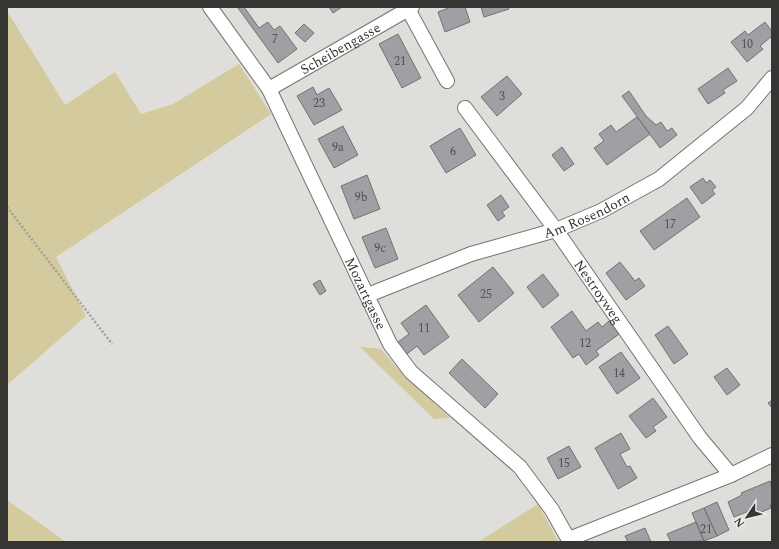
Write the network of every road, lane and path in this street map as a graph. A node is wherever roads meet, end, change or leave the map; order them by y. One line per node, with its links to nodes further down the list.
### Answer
1 (210, 7): 5 (street, Mozartgasse)
2 (410, 8): 4 (street); 5 (street, Scheibengasse)
3 (772, 78): 8 (street, Am Rosendorn)
4 (447, 81)
5 (269, 89): 9 (street, Mozartgasse)
6 (465, 108): 8 (street, Nestroyweg)
7 (7, 207): 10 (path)
8 (556, 230): 9 (street, Am Rosendorn); 12 (street, Nestroyweg)
9 (368, 296): 13 (street, Mozartgasse)
10 (112, 344)
11 (772, 455): 12 (street)
12 (731, 475): 13 (street)
13 (569, 541)

